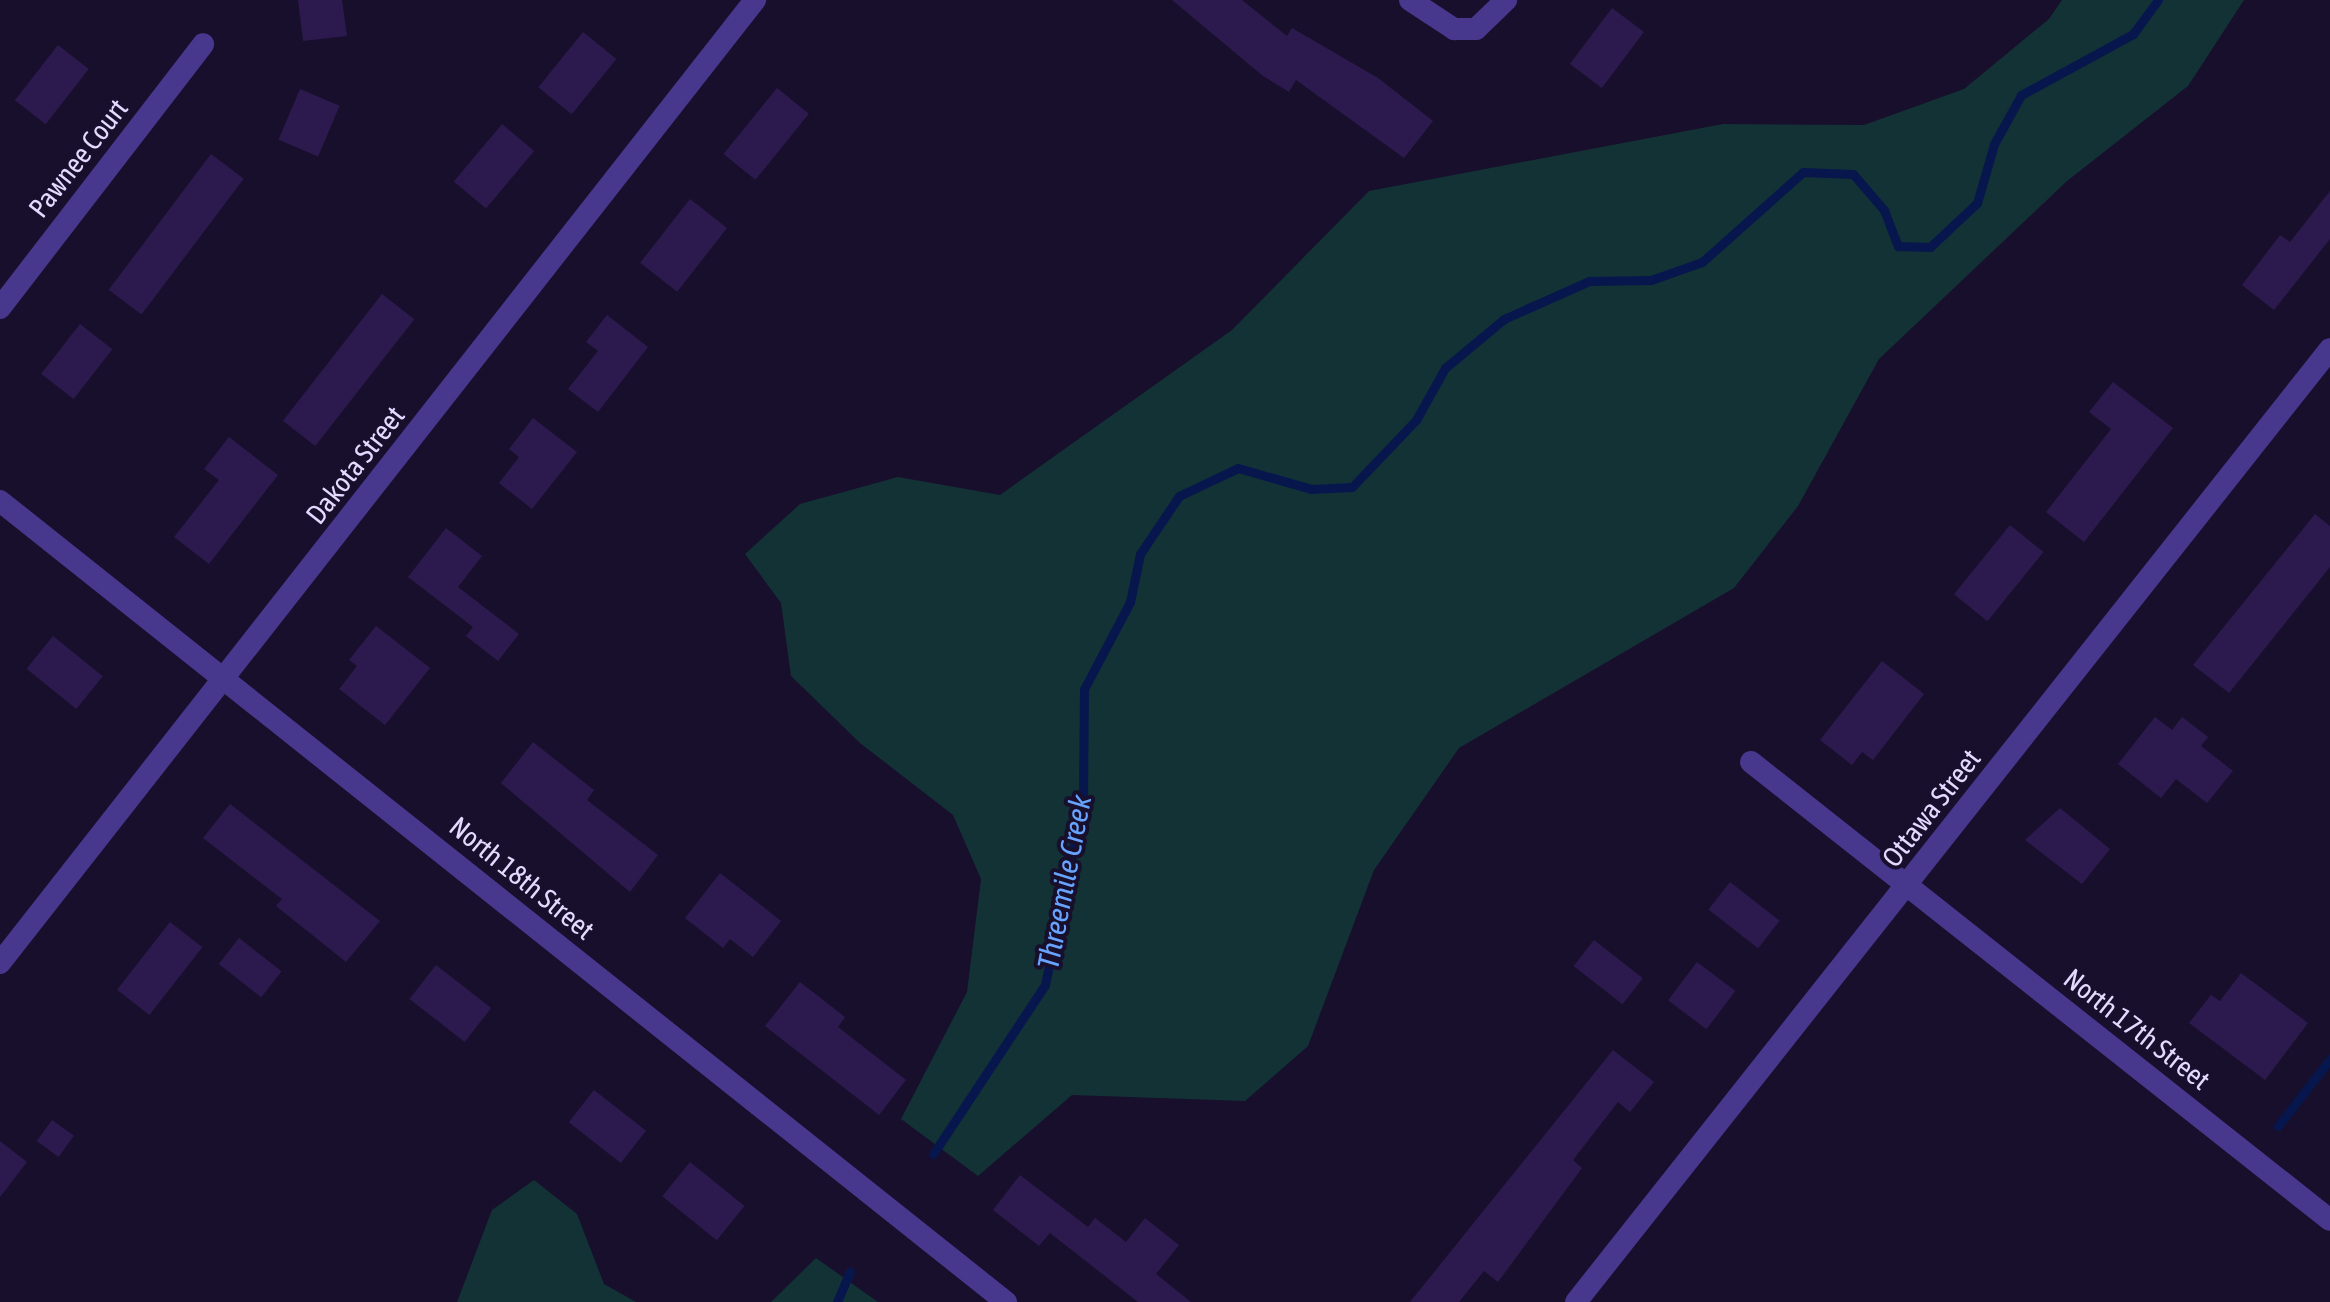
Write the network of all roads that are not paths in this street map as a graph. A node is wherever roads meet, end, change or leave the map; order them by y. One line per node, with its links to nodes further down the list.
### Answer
1 (755, 0): 8 (street, Dakota Street)
2 (1410, 0): 3 (street)
3 (1506, 0)
4 (204, 44): 5 (street, Pawnee Court)
5 (0, 308)
6 (2330, 348): 10 (street, Ottawa Street)
7 (0, 501): 8 (street, North 18th Street)
8 (226, 680): 11 (street, Dakota Street); 13 (street, North 18th Street)
9 (1751, 762): 10 (street, North 17th Street)
10 (1906, 888): 12 (street, North 17th Street); 14 (street, Ottawa Street)
11 (0, 964)
12 (2330, 1220)
13 (991, 1297)
14 (1576, 1302)

